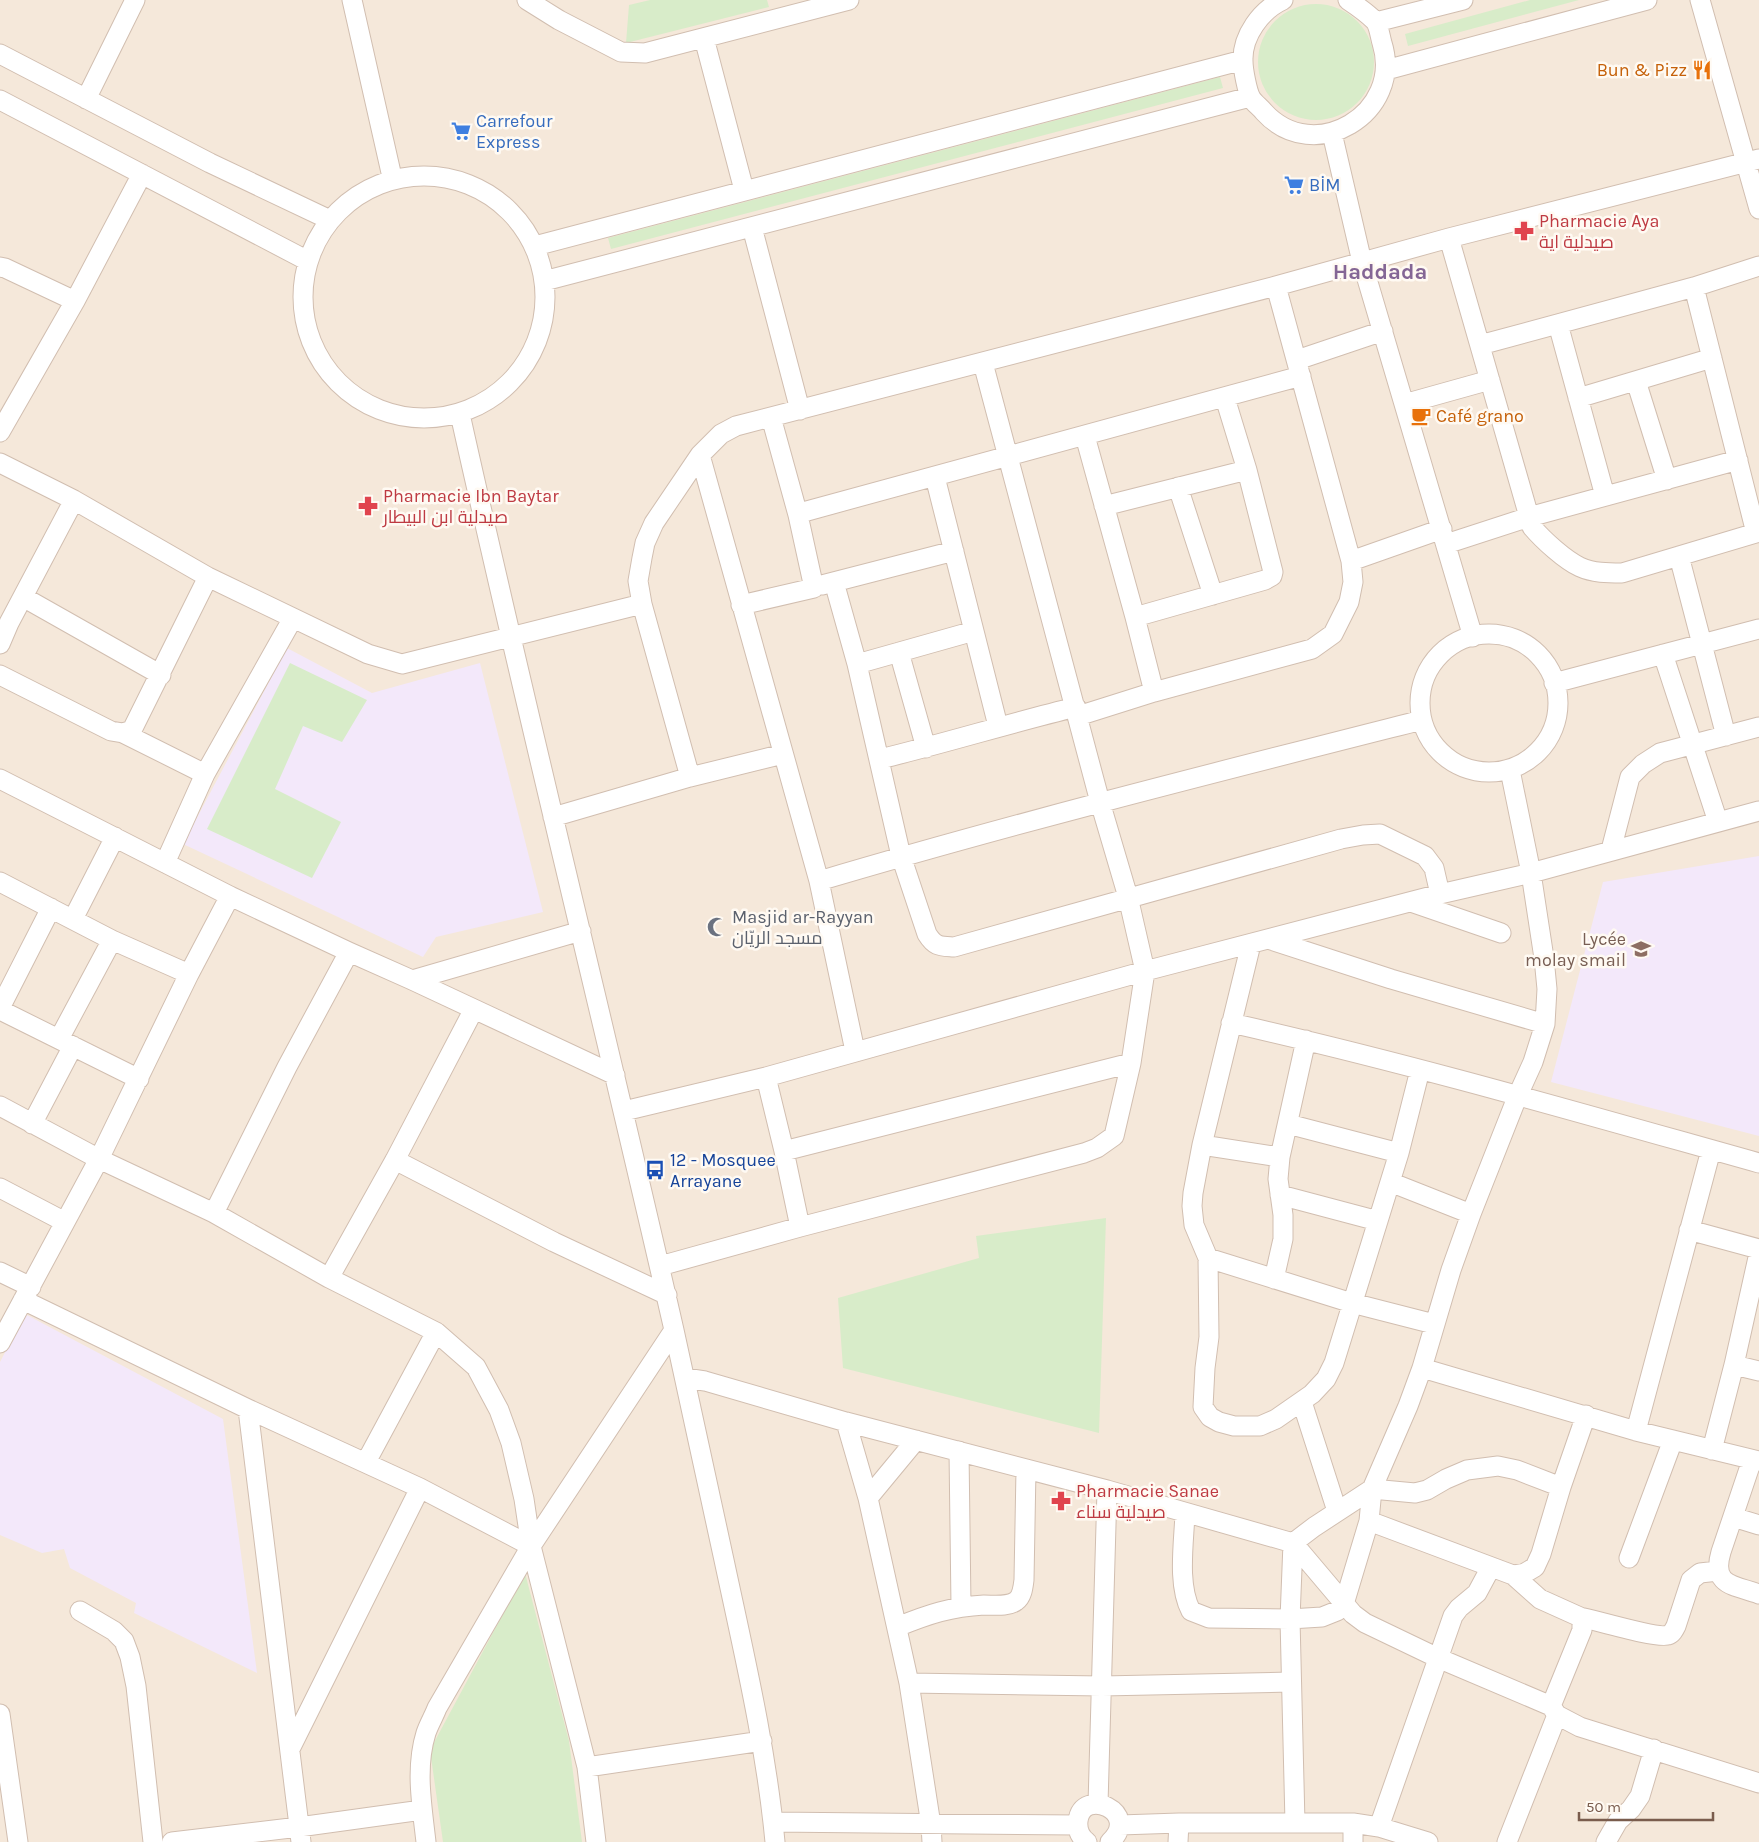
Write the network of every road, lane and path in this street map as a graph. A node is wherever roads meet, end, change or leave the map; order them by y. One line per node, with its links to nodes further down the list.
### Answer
1 (135, 0): 16 (street)
2 (352, 0): 21 (street)
3 (527, 0): 11 (street)
4 (848, 0): 11 (street)
5 (1283, 0): 13 (street)
6 (1348, 0): 10 (street)
7 (1463, 0): 10 (street)
8 (1647, 0): 14 (street)
9 (1700, 0): 19 (street)
10 (1376, 22): 14 (street)
11 (704, 38): 22 (street)
12 (0, 54): 16 (street)
13 (1243, 60): 15 (street); 22 (street)
14 (1386, 70): 18 (street)
15 (1250, 97): 18 (street); 25 (street)
16 (86, 99): 24 (street)
17 (0, 100): 20 (street)
18 (1332, 133): 29 (street)
19 (1753, 161): 23 (street); 26 (street)
20 (142, 174): 28 (street); 35 (street)
21 (392, 177): 24 (street); 27 (street)
22 (744, 190): 27 (street)
23 (1759, 209)
24 (330, 220): 28 (street)
25 (752, 226): 32 (street); 47 (street)
26 (1450, 238): 29 (street); 38 (street)
27 (535, 246): 32 (street)
28 (308, 261): 48 (street)
29 (1362, 262): 33 (street); 37 (street)
30 (1759, 266): 34 (street)
31 (0, 267): 35 (street)
32 (544, 281): 48 (street)
33 (1276, 286): 40 (street); 41 (street)
34 (1694, 287): 36 (street); 39 (street)
35 (75, 301): 50 (street)
36 (1558, 324): 38 (street); 45 (street)
37 (1383, 331): 41 (street); 46 (street)
38 (1480, 345): 42 (street)
39 (1712, 358): 43 (street); 54 (street)
40 (984, 363): 47 (street); 53 (street)
41 (1299, 368): 44 (street); 69 (street)
42 (1490, 380): 46 (street); 64 (street)
43 (1636, 381): 45 (street); 58 (street)
44 (1226, 398): 51 (street); 56 (street)
45 (1578, 398): 60 (street)
46 (1404, 404): 66 (street)
47 (800, 410): 49 (street)
48 (460, 414): 81 (street)
49 (771, 417): 52 (street); 63 (street)
50 (0, 432)
51 (1085, 436): 53 (street); 62 (street)
52 (700, 455): 75 (street); 76 (street)
53 (1008, 458): 57 (street); 92 (street)
54 (1738, 460): 58 (street); 65 (street)
55 (0, 462): 61 (street)
56 (1247, 470): 59 (street); 73 (street)
57 (935, 477): 63 (street); 67 (street)
58 (1666, 480): 60 (street)
59 (1178, 487): 62 (street); 73 (street)
60 (1605, 496): 64 (street)
61 (74, 500): 70 (street); 74 (street)
62 (1104, 506): 77 (street)
63 (798, 515): 72 (street)
64 (1529, 517): 66 (street); 68 (street)
65 (1758, 532): 68 (street)
66 (1444, 537): 69 (street); 82 (street)
67 (954, 551): 71 (street); 80 (street)
68 (1679, 556): 84 (street)
69 (1351, 560): 91 (street)
70 (208, 577): 78 (street); 89 (street)
71 (834, 582): 72 (street); 87 (street)
72 (814, 588): 76 (street)
73 (1213, 595): 77 (street)
74 (23, 597): 83 (street); 89 (street)
75 (642, 604): 81 (street); 104 (street)
76 (741, 605): 100 (street)
77 (1135, 617): 91 (street)
78 (293, 618): 81 (street); 103 (street)
79 (1759, 629): 84 (street)
80 (974, 631): 85 (street); 94 (street)
81 (510, 637): 108 (street)
82 (1473, 637): 90 (street); 93 (street)
83 (0, 644)
84 (1703, 644): 86 (street); 97 (street)
85 (899, 652): 87 (street); 99 (street)
86 (1663, 654): 90 (street); 98 (street)
87 (857, 664): 101 (street)
88 (0, 675): 96 (street)
89 (161, 675): 96 (street)
90 (1554, 683): 102 (street)
91 (1154, 692): 92 (street)
92 (1077, 711): 94 (street); 106 (street)
93 (1422, 720): 102 (street); 106 (street)
94 (998, 726): 99 (street)
95 (1759, 727): 97 (street)
96 (123, 733): 103 (street)
97 (1726, 736): 98 (street)
98 (1692, 744): 109 (street); 111 (street)
99 (926, 748): 101 (street)
100 (783, 754): 104 (street); 115 (street)
101 (880, 759): 112 (street)
102 (1510, 770): 114 (street)
103 (205, 774): 113 (street)
104 (690, 777): 108 (street)
105 (0, 780): 110 (street)
106 (1100, 802): 112 (street); 119 (street)
107 (1759, 811): 109 (street)
108 (553, 817): 123 (street)
109 (1718, 822): 111 (street)
110 (115, 837): 113 (street); 122 (street)
111 (1611, 850): 114 (street)
112 (901, 856): 115 (street); 119 (street)
113 (165, 863): 118 (street)
114 (1531, 873): 117 (street); 134 (street)
115 (819, 881): 137 (street)
116 (0, 882): 121 (street)
117 (1440, 894): 119 (street); 120 (street)
118 (230, 896): 127 (street); 129 (street)
119 (1128, 897): 128 (street)
120 (1411, 902): 124 (street); 126 (street)
121 (51, 908): 122 (street); 131 (street)
122 (73, 919): 125 (street)
123 (581, 931): 130 (street); 140 (street)
124 (1501, 933)
125 (112, 940): 129 (street); 136 (street)
126 (1259, 942): 128 (street); 133 (street); 134 (street)
127 (348, 952): 130 (street); 159 (street)
128 (1145, 971): 137 (street); 138 (street)
129 (189, 974): 142 (street)
130 (412, 980): 132 (street)
131 (0, 1009): 136 (street)
132 (474, 1009): 140 (street); 154 (street)
133 (1230, 1023): 135 (street); 148 (street)
134 (1545, 1024): 143 (street)
135 (1306, 1040): 139 (street); 147 (street)
136 (66, 1043): 142 (street); 146 (street)
137 (855, 1051): 141 (street)
138 (1131, 1063): 150 (street); 163 (street)
139 (1420, 1070): 143 (street); 151 (street)
140 (615, 1075): 145 (street)
141 (766, 1077): 145 (street); 150 (street)
142 (139, 1079): 153 (street)
143 (1518, 1094): 149 (street); 160 (street)
144 (0, 1106): 146 (street)
145 (624, 1111): 168 (street)
146 (32, 1124): 153 (street)
147 (1288, 1124): 151 (street); 152 (street)
148 (1202, 1145): 152 (street); 167 (street)
149 (1711, 1150): 155 (street); 164 (street)
150 (784, 1151): 163 (street)
151 (1399, 1152): 156 (street)
152 (1280, 1157): 158 (street)
153 (99, 1159): 159 (street); 162 (street)
154 (395, 1160): 170 (street); 173 (street)
155 (1759, 1163)
156 (1390, 1182): 160 (street); 161 (street)
157 (0, 1188): 162 (street)
158 (1280, 1195): 161 (street); 171 (street)
159 (214, 1213): 170 (street)
160 (1471, 1214): 175 (street)
161 (1378, 1221): 174 (street)
162 (65, 1222): 172 (street)
163 (800, 1227): 168 (street)
164 (1689, 1230): 165 (street); 187 (street)
165 (1759, 1250)
166 (1759, 1253): 179 (street)
167 (1208, 1258): 171 (street); 183 (street)
168 (660, 1266): 173 (street)
169 (0, 1272): 172 (street)
170 (329, 1278): 177 (street)
171 (1274, 1279): 174 (street)
172 (27, 1294): 178 (street); 184 (street)
173 (667, 1295): 176 (street)
174 (1352, 1303): 175 (street); 183 (street)
175 (1434, 1324): 180 (street)
176 (674, 1330): 182 (street); 206 (street)
177 (436, 1332): 193 (street); 206 (street)
178 (0, 1343)
179 (1734, 1365): 181 (street); 190 (street)
180 (1422, 1368): 185 (street); 197 (street)
181 (1759, 1371)
182 (685, 1378): 186 (street); 224 (street)
183 (1302, 1402): 200 (street)
184 (248, 1410): 193 (street); 226 (street)
185 (1586, 1415): 187 (street); 195 (street)
186 (846, 1422): 188 (street); 199 (street)
187 (1636, 1431): 189 (street)
188 (916, 1440): 191 (street); 199 (street)
189 (1673, 1440): 190 (street); 207 (street)
190 (1712, 1450): 192 (street)
191 (959, 1451): 194 (street); 213 (street)
192 (1756, 1461): 202 (street)
193 (366, 1462): 196 (street)
194 (1026, 1469): 198 (street); 213 (street)
195 (1561, 1487): 197 (street); 210 (street)
196 (420, 1488): 206 (street); 226 (street)
197 (1372, 1489): 200 (street); 203 (street)
198 (1107, 1490): 201 (street); 221 (street)
199 (868, 1498): 217 (street)
200 (1337, 1511): 205 (street)
201 (1185, 1513): 205 (street); 216 (street)
202 (1733, 1517): 204 (street); 209 (street)
203 (1369, 1521): 208 (street); 212 (street)
204 (1759, 1526)
205 (1293, 1543): 212 (street); 216 (street)
206 (531, 1546): 228 (street); 231 (street)
207 (1629, 1558)
208 (1491, 1567): 210 (street); 218 (street)
209 (1718, 1571): 211 (street); 215 (street)
210 (1513, 1575): 215 (street)
211 (1759, 1594)
212 (1344, 1604): 216 (street); 218 (street)
213 (961, 1606): 217 (street)
214 (80, 1611): 242 (street)
215 (1580, 1617): 222 (street)
216 (1290, 1619): 219 (street)
217 (897, 1627): 220 (street)
218 (1438, 1658): 222 (street); 238 (street)
219 (1290, 1682): 221 (street); 235 (street)
220 (909, 1683): 221 (street); 239 (street)
221 (1102, 1686): 230 (street)
222 (1554, 1710): 227 (street); 252 (street)
223 (0, 1714): 225 (street)
224 (762, 1741): 228 (street); 232 (street)
225 (2, 1748): 241 (street)
226 (290, 1749): 240 (street)
227 (1654, 1750): 229 (street); 253 (street)
228 (587, 1767): 245 (street)
229 (1759, 1783)
230 (1098, 1804): 236 (street); 237 (street)
231 (422, 1810): 240 (street); 244 (street)
232 (773, 1822): 239 (street); 246 (street)
233 (1179, 1823): 235 (street); 237 (street); 249 (street)
234 (1353, 1823): 235 (street); 238 (street); 250 (street)
235 (1295, 1824)
236 (1078, 1825): 239 (street); 247 (street)
237 (1120, 1825): 248 (street)
238 (1379, 1827): 251 (street)
239 (932, 1833)
240 (300, 1835): 243 (street)
241 (18, 1842)
242 (153, 1842)
243 (172, 1842)
244 (426, 1842)
245 (596, 1842)
246 (775, 1842)
247 (1087, 1842)
248 (1110, 1842)
249 (1178, 1842)
250 (1353, 1842)
251 (1428, 1842)
252 (1507, 1842)
253 (1606, 1842)

